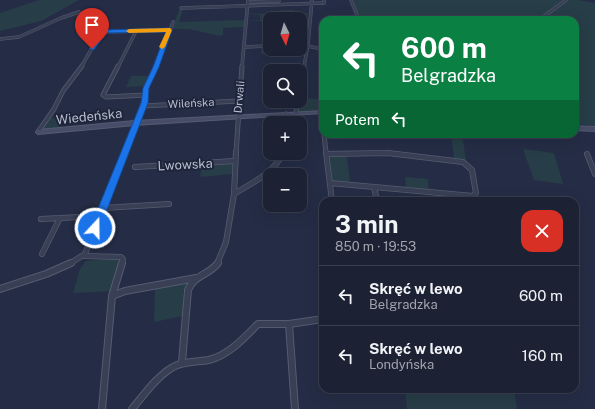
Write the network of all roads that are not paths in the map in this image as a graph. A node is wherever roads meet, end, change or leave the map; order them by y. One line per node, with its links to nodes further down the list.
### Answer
1 (279, 0): 5 (street)
2 (324, 0): 6 (street)
3 (351, 0): 9 (street)
4 (566, 0): 10 (street)
5 (248, 2): 6 (street); 7 (street); 16 (street, Drwali)
6 (312, 2): 15 (street)
7 (181, 8)
8 (79, 12): 14 (street)
9 (357, 16)
10 (544, 16)
11 (173, 22): 12 (street)
12 (170, 30): 13 (street); 19 (street)
13 (136, 31): 19 (street); 31 (street)
14 (0, 39)
15 (307, 45): 18 (street)
16 (244, 46): 17 (street); 20 (street, Drwali)
17 (263, 46)
18 (319, 47)
19 (146, 95): 21 (street)
20 (239, 101): 21 (street, Wileńska); 27 (street, Drwali)
21 (143, 106): 28 (street)
22 (297, 108): 24 (street)
23 (319, 112): 24 (street, Wiedeńska)
24 (296, 113): 25 (street, Wiedeńska)
25 (286, 114): 26 (street); 27 (street, Wiedeńska)
26 (283, 116)
27 (237, 117): 28 (street, Wiedeńska); 36 (street, Drwali)
28 (136, 123): 31 (street, Wiedeńska); 45 (street)
29 (579, 128): 30 (street)
30 (595, 129)
31 (38, 132)
32 (324, 138): 33 (street)
33 (326, 154): 39 (street); 40 (street)
34 (587, 154): 38 (street)
35 (280, 160): 41 (street)
36 (235, 161): 37 (street, Lwowska); 41 (street, Drwali)
37 (135, 167)
38 (595, 174)
39 (330, 183): 40 (street); 42 (street)
40 (374, 187): 43 (street)
41 (234, 194): 51 (street, Drwali)
42 (332, 197)
43 (375, 197)
44 (169, 204): 45 (street)
45 (103, 208): 46 (street)
46 (100, 216): 48 (street); 50 (street)
47 (41, 218): 48 (street)
48 (60, 218): 49 (street)
49 (42, 254)
50 (84, 256): 52 (street); 53 (street)
51 (197, 278): 53 (street); 56 (street)
52 (0, 289)
53 (112, 296): 57 (street)
54 (319, 320): 55 (street)
55 (288, 324): 56 (street); 59 (street)
56 (182, 362): 58 (street)
57 (102, 409)
58 (132, 409)
59 (295, 409)

